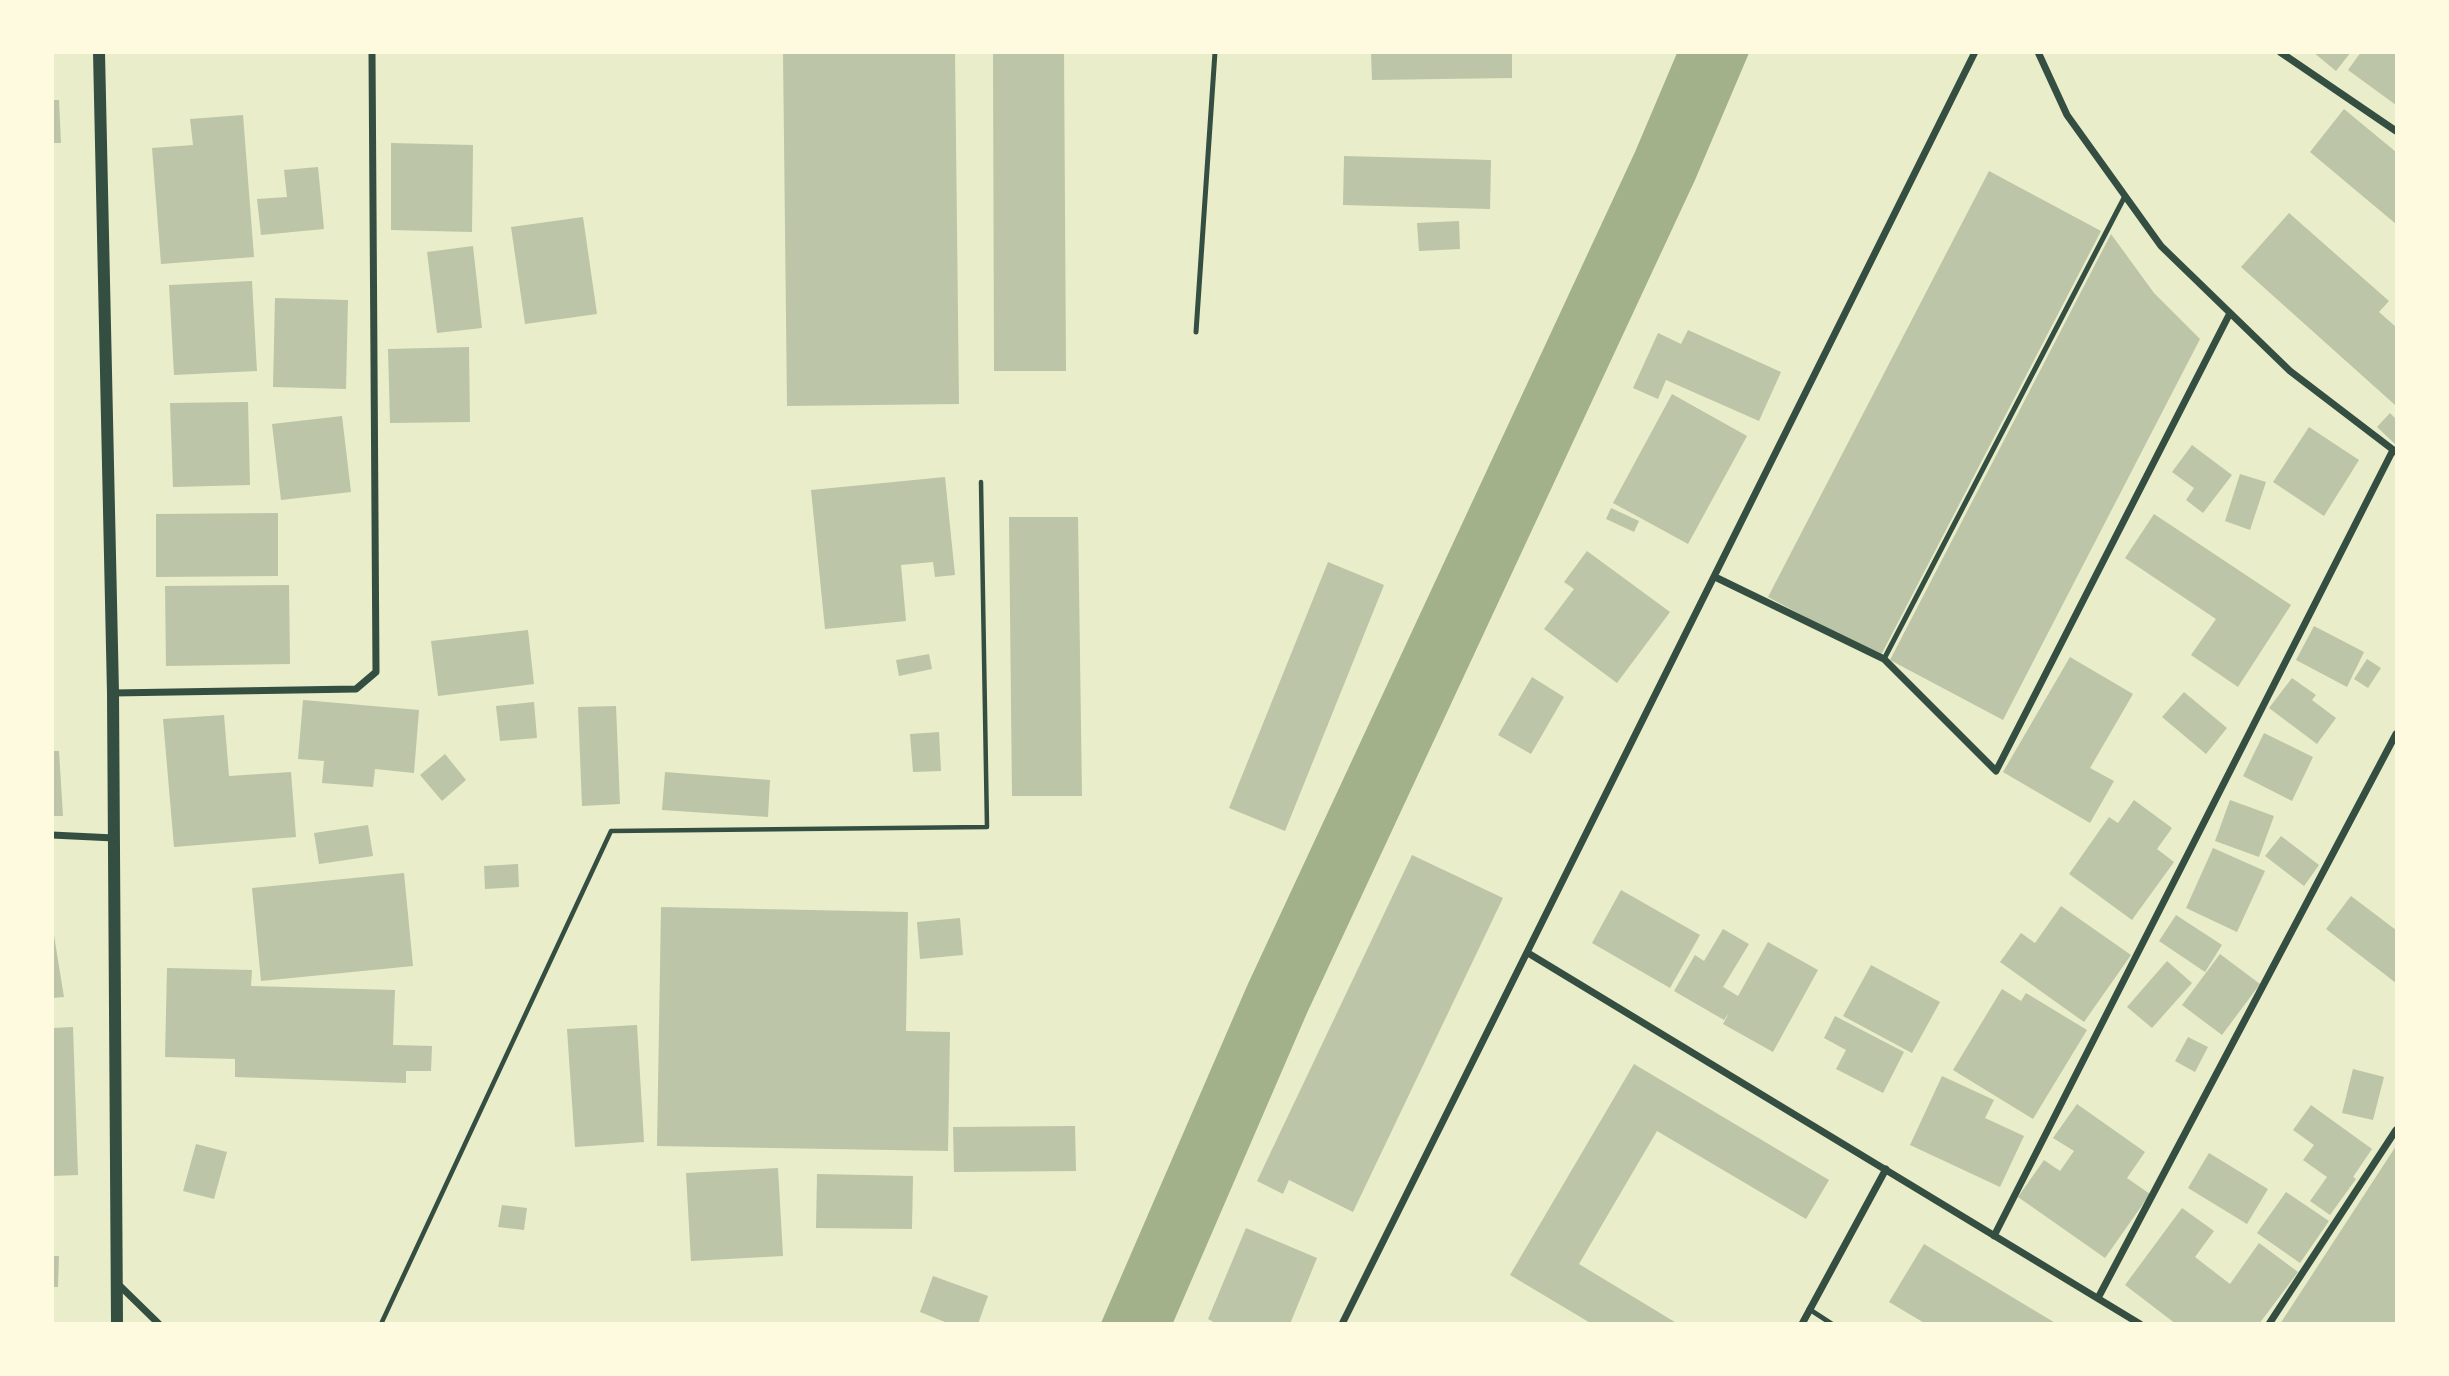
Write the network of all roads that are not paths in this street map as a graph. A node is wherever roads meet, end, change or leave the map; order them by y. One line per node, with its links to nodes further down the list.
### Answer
1 (99, 52): 14 (street)
2 (372, 52): 14 (street)
3 (1215, 52): 10 (lane)
4 (1975, 52): 12 (street)
5 (2038, 52): 8 (street)
6 (2280, 52): 7 (street)
7 (2396, 131)
8 (2126, 196): 9 (street); 13 (lane)
9 (2230, 313): 11 (street); 13 (street)
10 (1196, 332)
11 (2395, 451): 21 (street)
12 (1715, 577): 13 (street); 18 (street)
13 (1884, 659)
14 (113, 693): 17 (street)
15 (2396, 734): 23 (street)
16 (52, 835): 17 (street)
17 (114, 838): 22 (street)
18 (1528, 953): 20 (street); 27 (street)
19 (2396, 1130): 31 (street)
20 (1886, 1169): 21 (street); 24 (street)
21 (1994, 1236): 23 (street)
22 (117, 1283): 25 (street); 26 (street)
23 (2098, 1298): 30 (street)
24 (1809, 1309): 28 (street); 29 (lane)
25 (117, 1324)
26 (159, 1324)
27 (1342, 1324)
28 (1802, 1324)
29 (1832, 1324)
30 (2140, 1324)
31 (2269, 1324)

